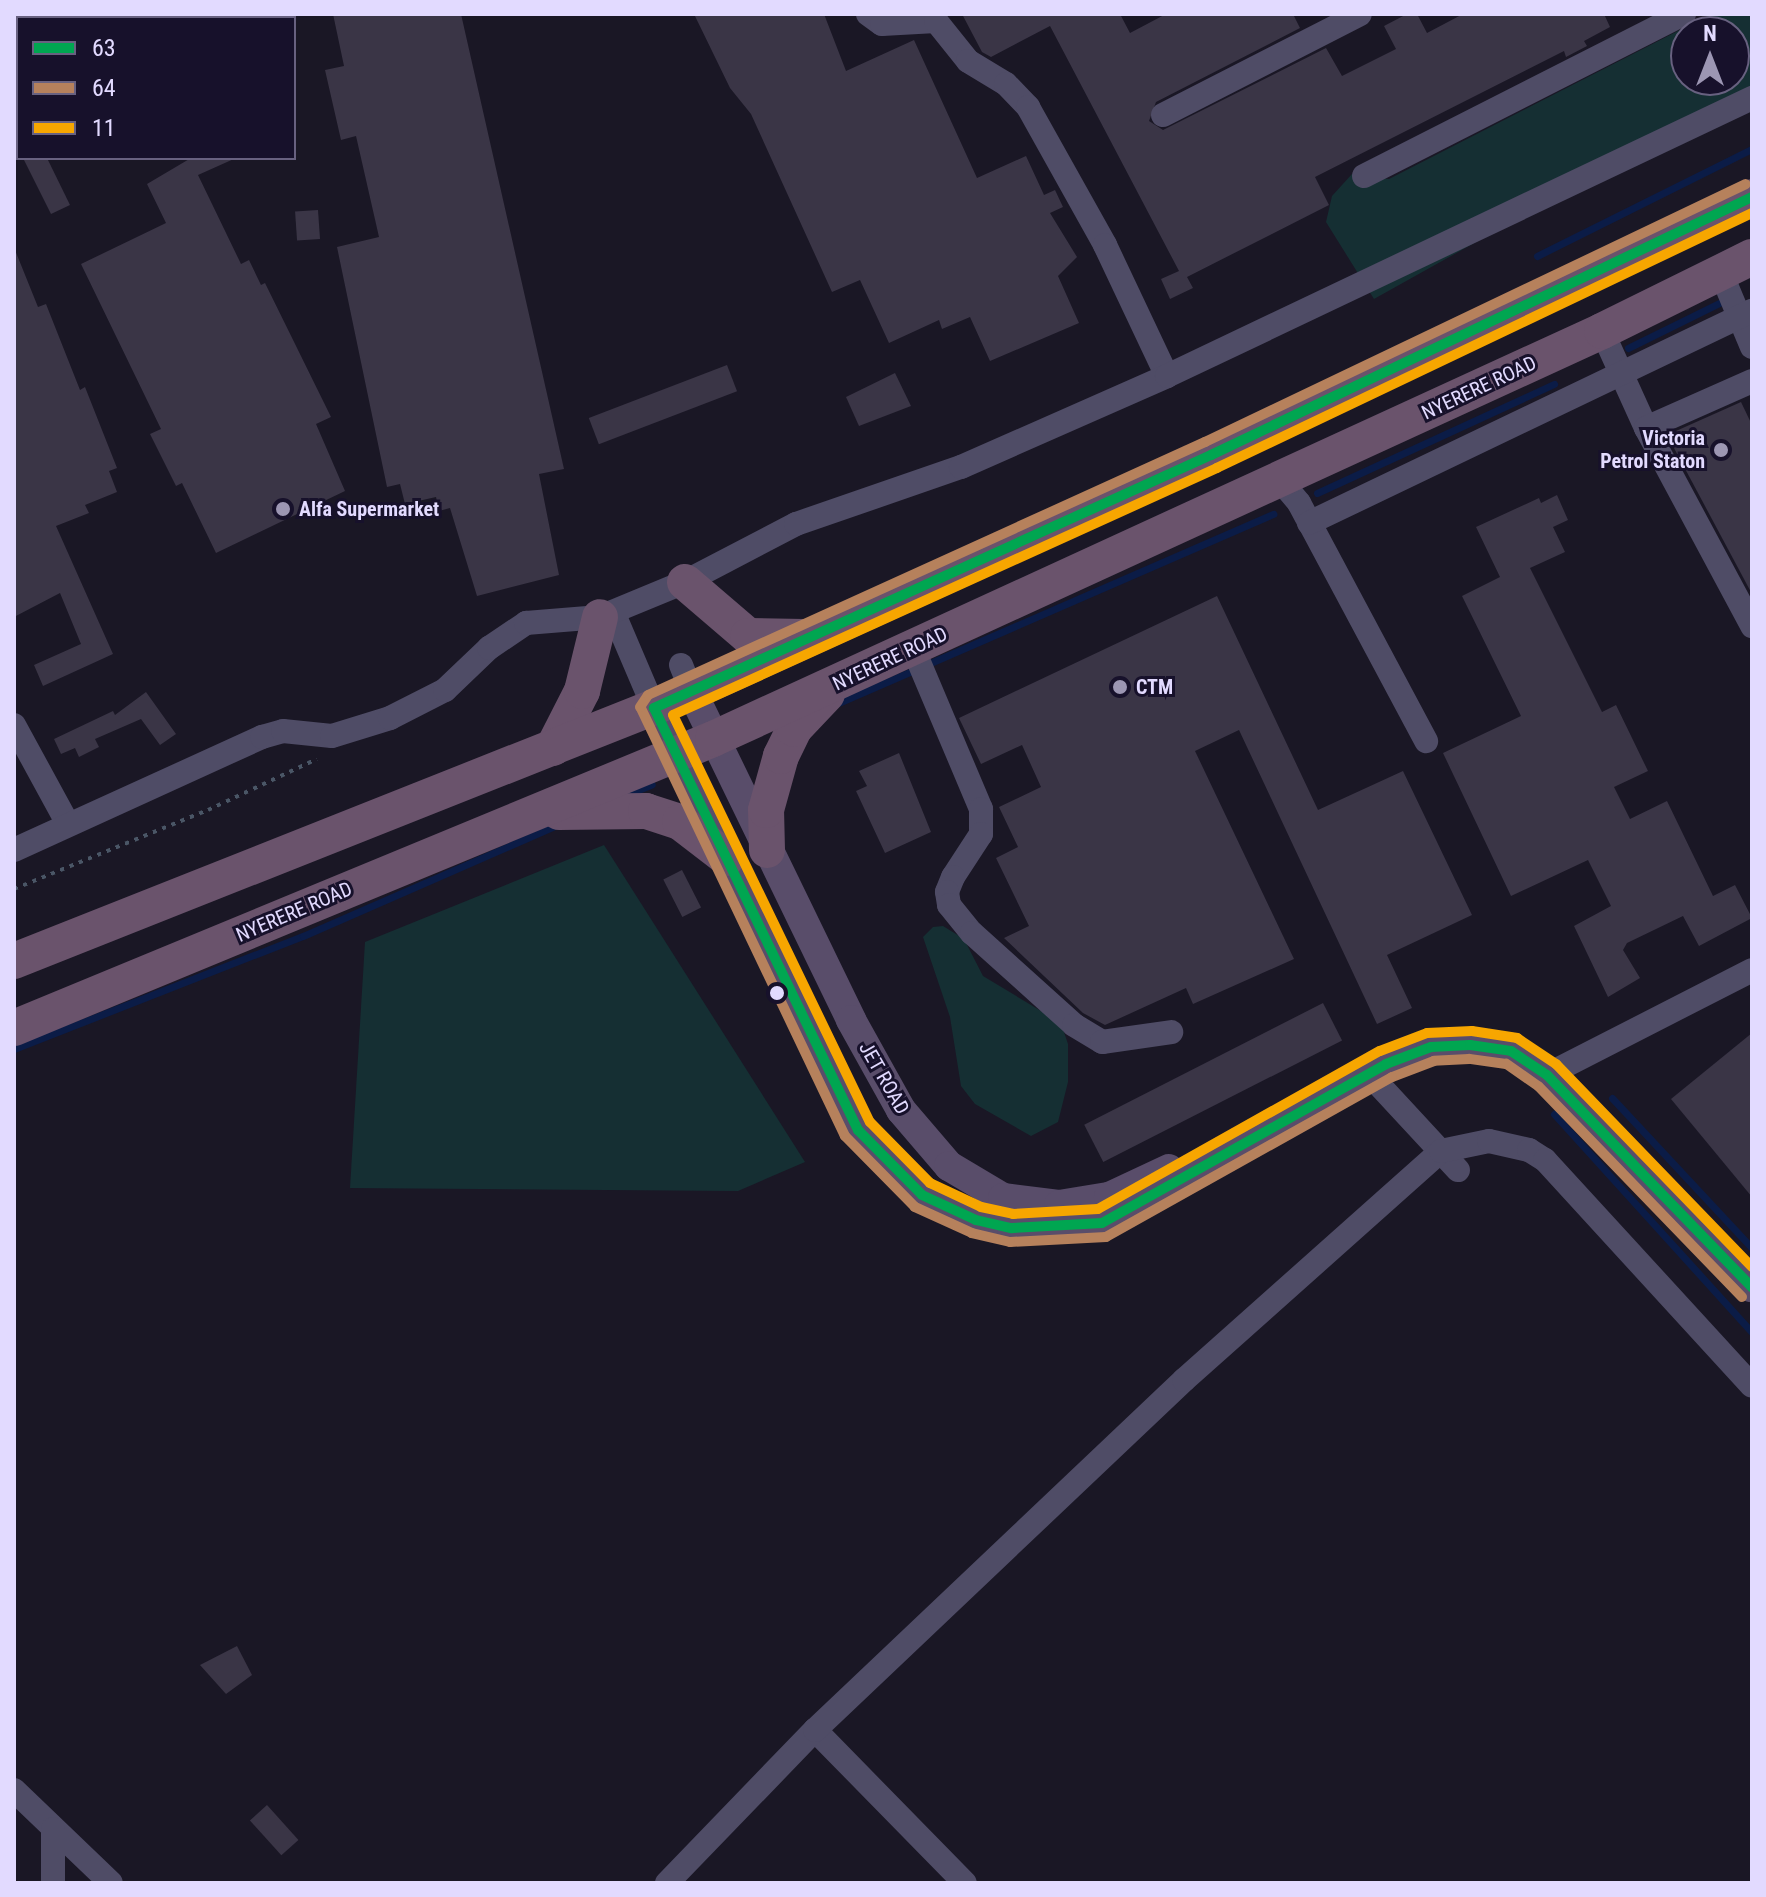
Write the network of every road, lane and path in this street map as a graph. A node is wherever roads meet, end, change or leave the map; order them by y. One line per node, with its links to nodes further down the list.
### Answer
1 (868, 14): 14 (street)
2 (1360, 14): 6 (street)
3 (1684, 14): 4 (street)
4 (1639, 24): 7 (street)
5 (1752, 98): 14 (street)
6 (1163, 115)
7 (1364, 176)
8 (1752, 197): 22 (highway)
9 (1736, 265): 10 (street); 11 (highway, NYERERE ROAD)
10 (1746, 314): 12 (street); 13 (street)
11 (1602, 331): 13 (street); 17 (highway, NYERERE ROAD)
12 (1752, 347)
13 (1622, 374): 16 (street); 18 (street)
14 (1167, 376): 19 (street)
15 (1752, 381): 16 (street)
16 (1646, 428): 21 (street)
17 (1279, 479): 18 (street); 23 (highway, NYERERE ROAD)
18 (1309, 523): 29 (street)
19 (685, 582): 20 (street); 22 (highway)
20 (607, 614): 26 (street, JET ROAD); 30 (highway); 34 (street)
21 (1752, 626)
22 (814, 637): 25 (highway)
23 (913, 648): 24 (highway, NYERERE ROAD); 42 (street)
24 (851, 677): 28 (highway, NYERERE ROAD); 36 (highway)
25 (687, 678): 26 (highway); 28 (main road, JET ROAD)
26 (654, 708): 30 (highway); 31 (main road, JET ROAD)
27 (14, 725): 34 (street)
28 (713, 739): 31 (highway, NYERERE ROAD); 36 (main road, JET ROAD)
29 (1426, 741)
30 (553, 748): 39 (highway)
31 (676, 753): 33 (highway, NYERERE ROAD); 37 (main road, JET ROAD)
32 (313, 760): 38 (path)
33 (521, 818): 37 (highway); 41 (highway, NYERERE ROAD)
34 (68, 824): 35 (street)
35 (14, 850)
36 (767, 850): 45 (main road, JET ROAD)
37 (727, 858): 45 (main road, JET ROAD)
38 (14, 889)
39 (14, 961)
40 (1752, 970): 44 (street)
41 (14, 1028)
42 (1171, 1032)
43 (1369, 1074): 44 (main road, JET ROAD); 45 (main road, JET ROAD); 46 (street)
44 (1547, 1075): 48 (main road, JET ROAD)
45 (1275, 1128)
46 (1441, 1151): 47 (street); 49 (street); 50 (street)
47 (1458, 1170)
48 (1752, 1287)
49 (1752, 1386)
50 (815, 1730): 55 (street); 56 (street)
51 (14, 1790): 52 (street)
52 (53, 1829): 53 (street); 54 (street)
53 (106, 1880)
54 (53, 1883)
55 (667, 1883)
56 (965, 1883)

